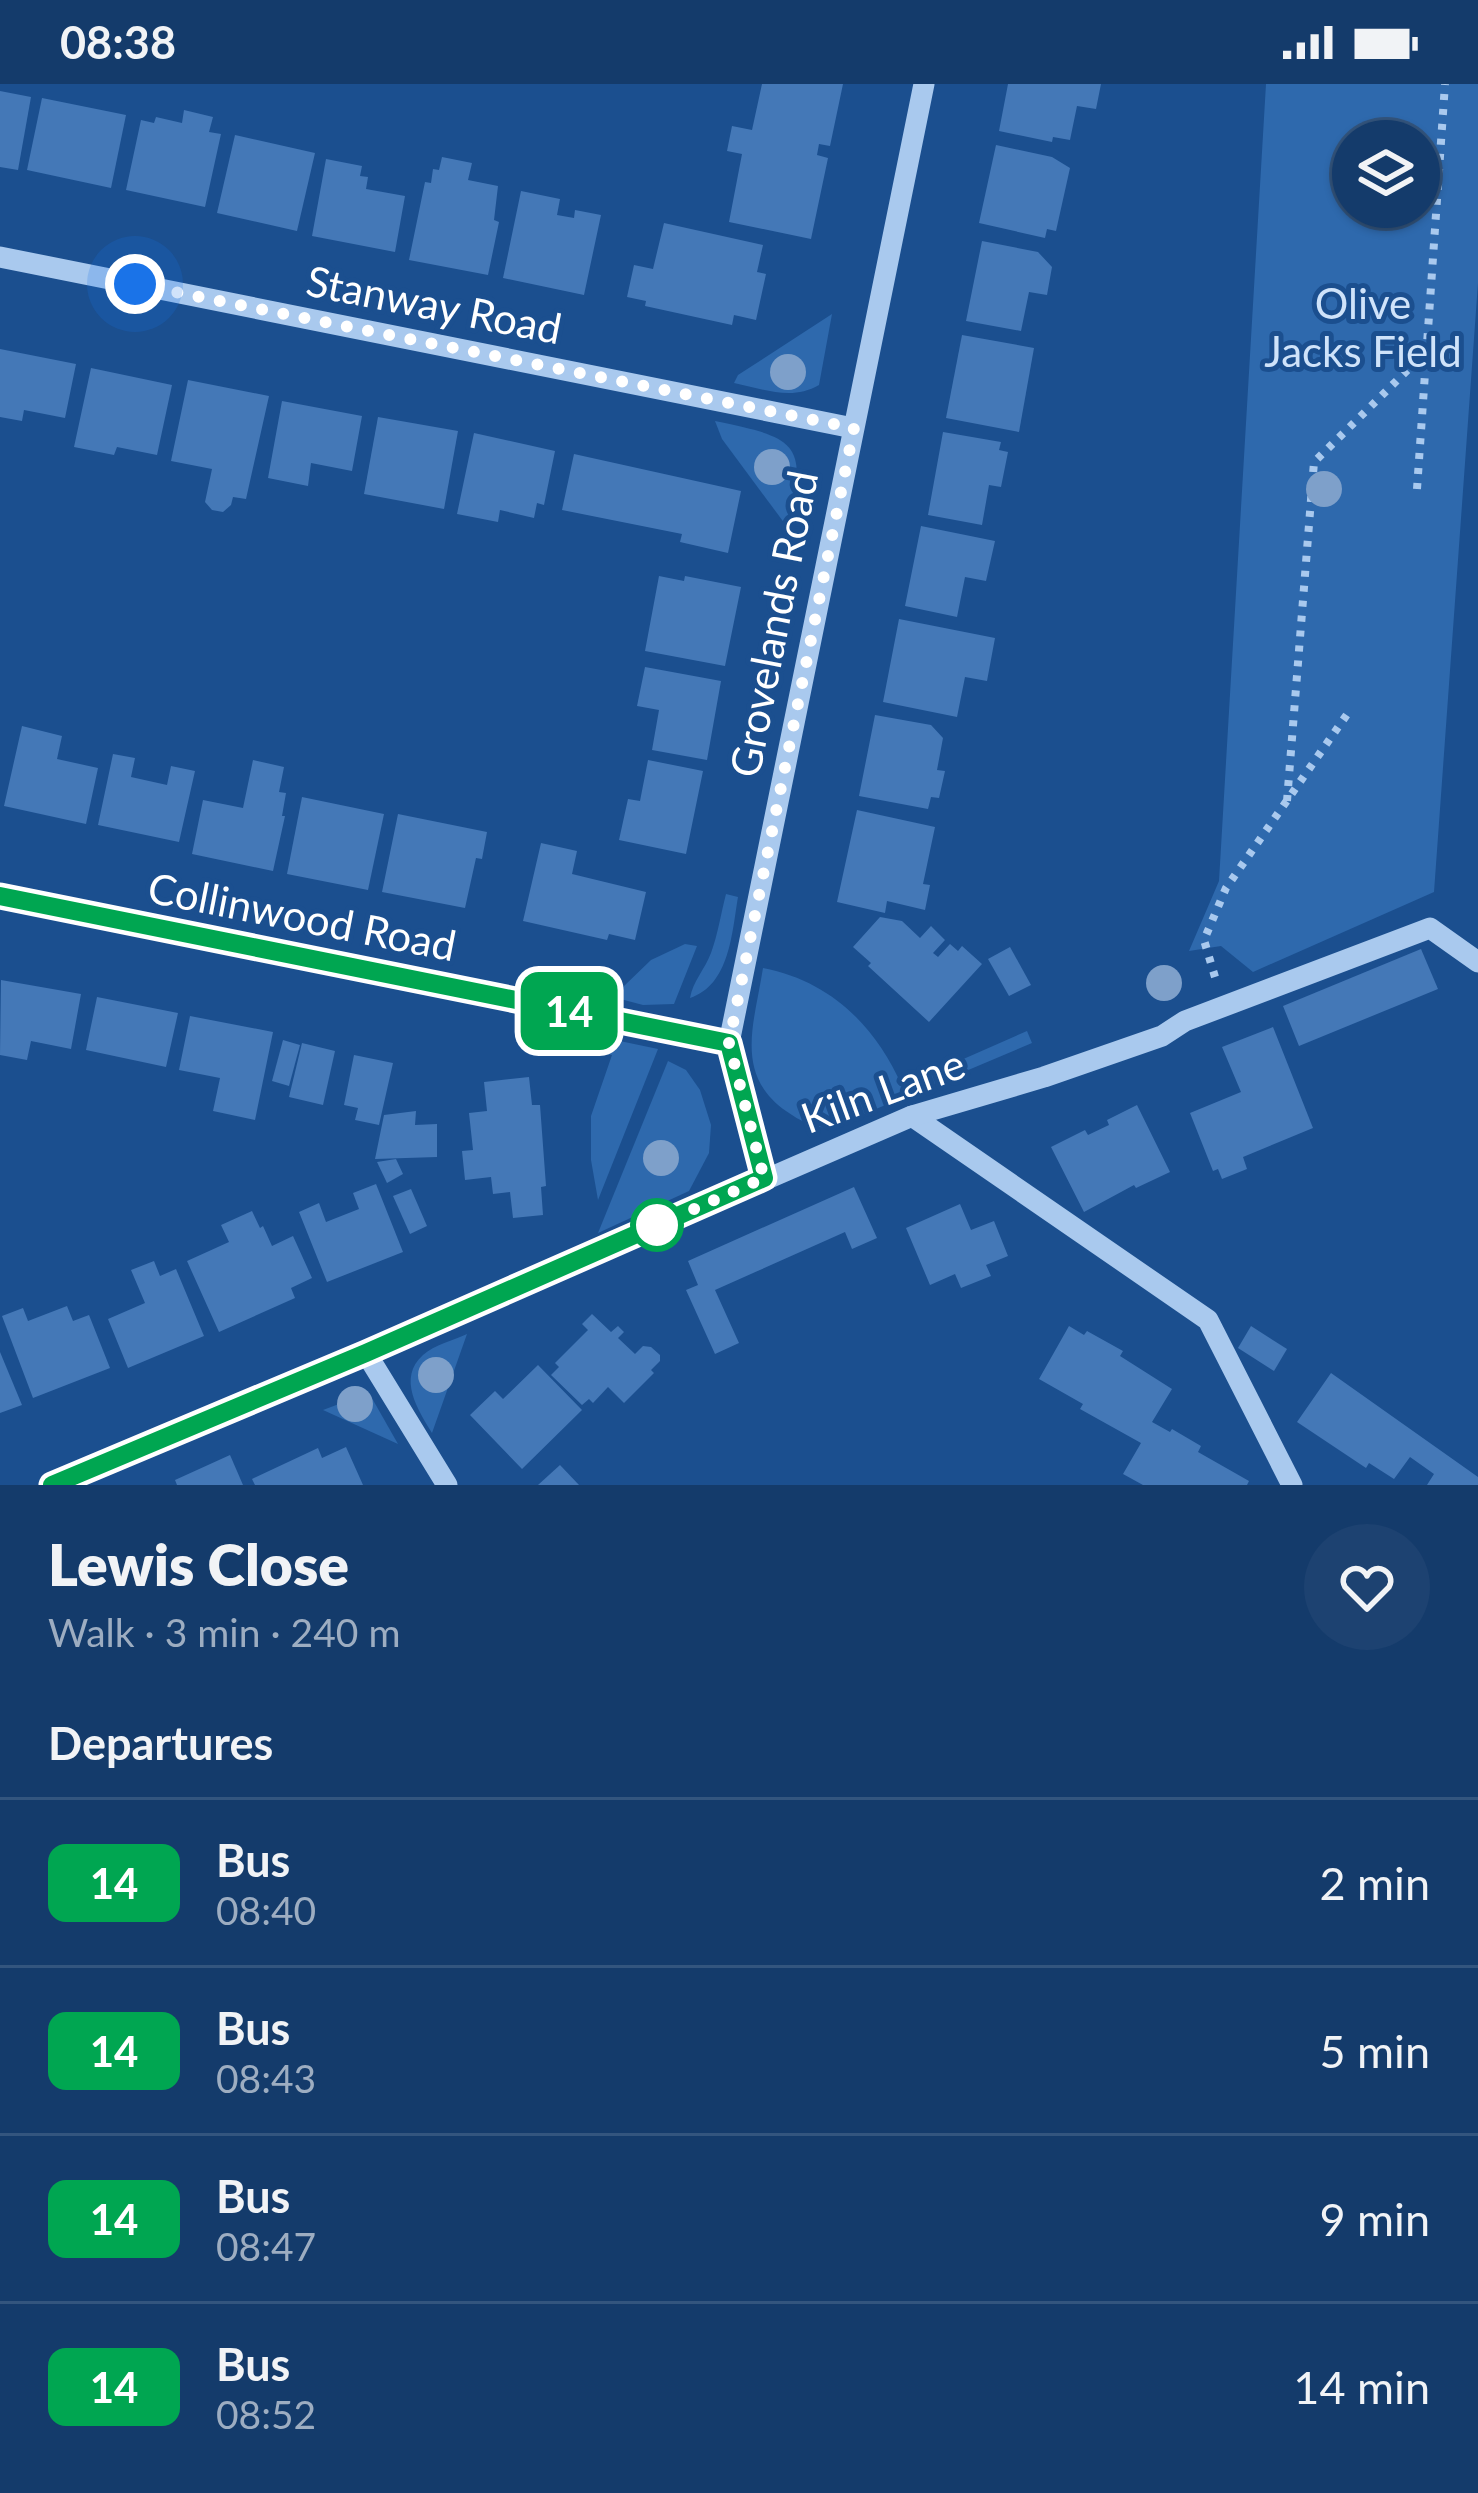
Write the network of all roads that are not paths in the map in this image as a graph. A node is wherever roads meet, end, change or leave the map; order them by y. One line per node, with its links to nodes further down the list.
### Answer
1 (924, 84): 3 (street, Grovelands Road)
2 (0, 257): 3 (street, Stanway Road)
3 (854, 428): 6 (street, Grovelands Road)
4 (0, 896): 6 (street, Collinwood Road)
5 (1478, 962): 7 (street, Kiln Lane)
6 (729, 1043): 8 (street, Grovelands Road)
7 (913, 1116): 8 (street, Kiln Lane); 12 (street)
8 (764, 1178): 9 (street, Kiln Lane)
9 (366, 1353): 10 (street, Kiln Lane); 11 (street)
10 (52, 1485)
11 (447, 1485)
12 (1292, 1485)

